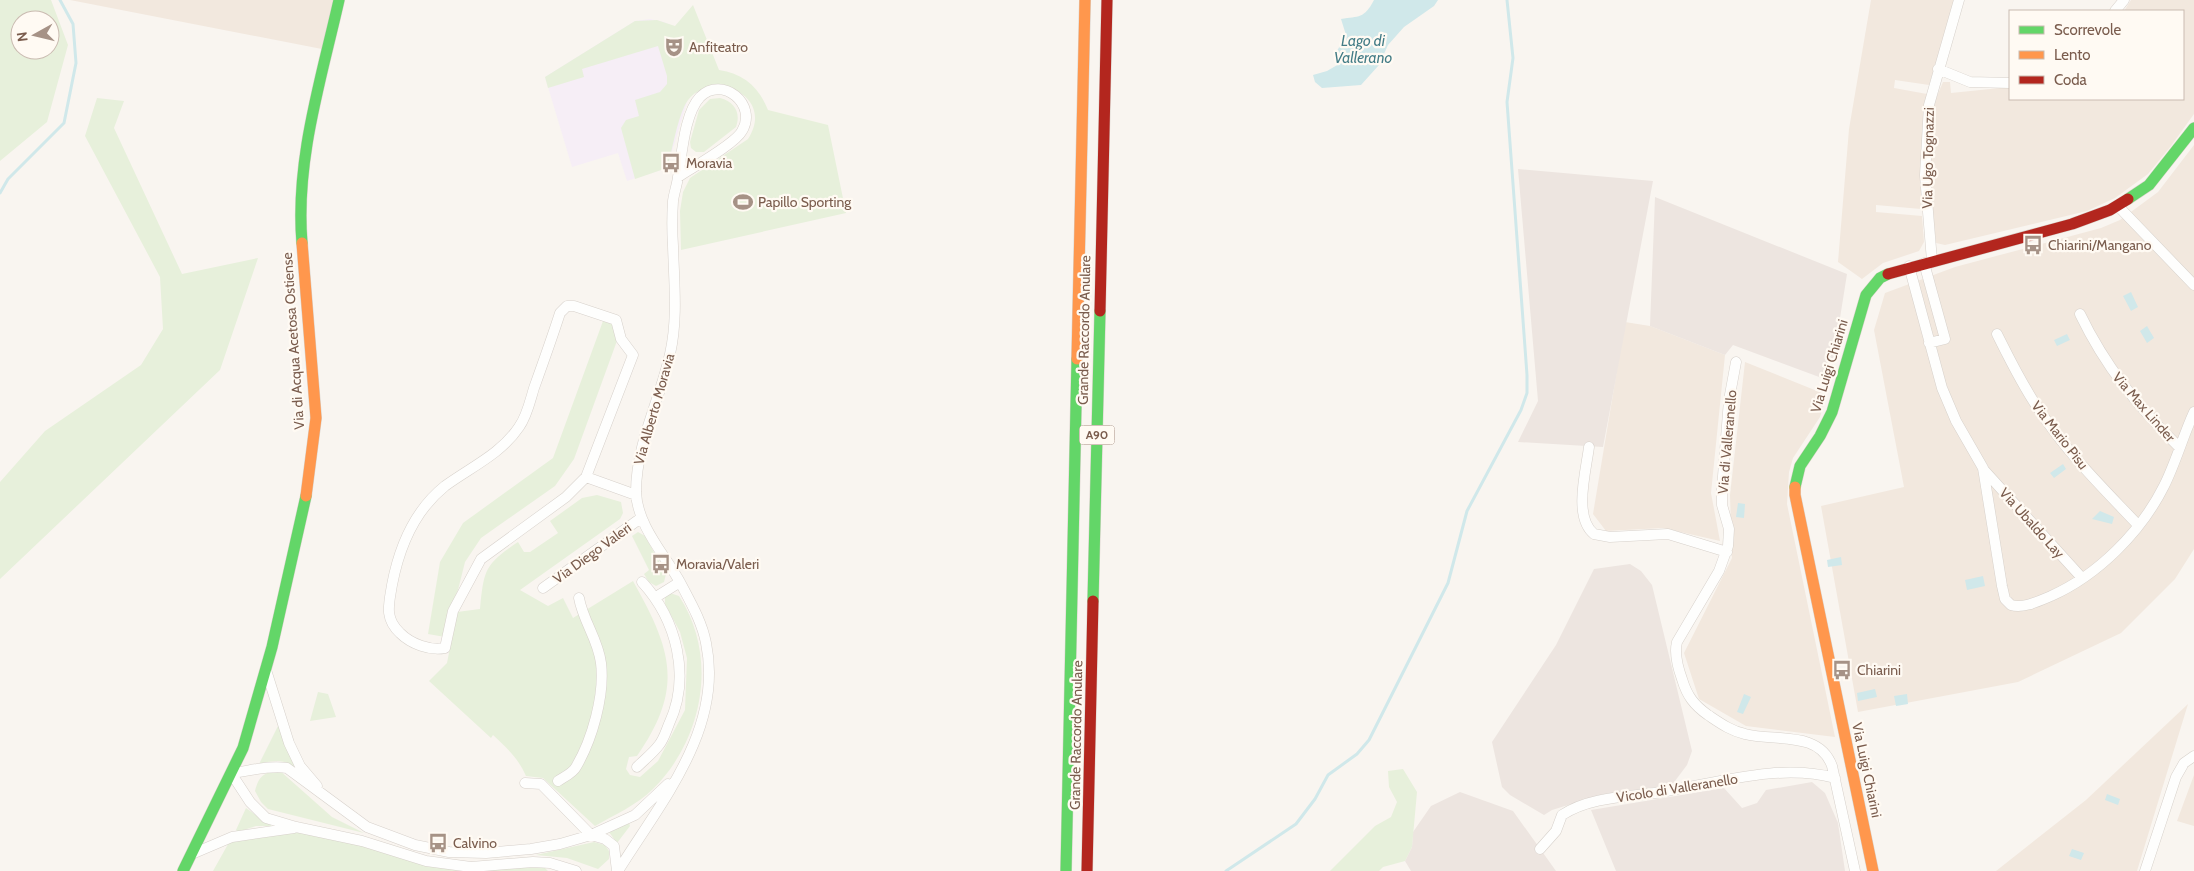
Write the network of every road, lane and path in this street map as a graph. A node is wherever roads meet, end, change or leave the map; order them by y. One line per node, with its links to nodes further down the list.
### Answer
1 (339, 0): 34 (main road, Via di Acqua Acetosa Ostiense)
2 (1085, 0): 52 (main road, Grande Raccordo Anulare / A90)
3 (1106, 0): 53 (main road, Grande Raccordo Anulare / A90)
4 (1959, 0): 7 (street, Via Ugo Tognazzi)
5 (2124, 0): 6 (street)
6 (2116, 10)
7 (1938, 69): 8 (street); 12 (street, Via Ugo Tognazzi)
8 (2009, 83)
9 (2194, 128): 11 (main road, Via Luigi Chiarini)
10 (678, 177): 10 (street, Via Alberto Moravia); 24 (street, Via Alberto Moravia)
11 (2118, 206): 12 (main road, Via Luigi Chiarini); 14 (street)
12 (1928, 262): 13 (main road, Via Luigi Chiarini); 17 (street, Via Ugo Tognazzi)
13 (1909, 266): 17 (street); 55 (main road, Via Luigi Chiarini)
14 (2194, 284)
15 (2080, 314): 21 (street, Via Max Linder)
16 (1997, 334): 26 (street, Via Mario Pisu)
17 (1929, 343): 22 (street)
18 (1736, 362): 27 (street, Via di Valleranello)
19 (2194, 412): 21 (street)
20 (1589, 447): 27 (street)
21 (2179, 447): 26 (street)
22 (1983, 468): 28 (street, Via Ubaldo Lay); 28 (street)
23 (586, 477): 23 (street); 24 (street)
24 (636, 495): 25 (street, Via Alberto Moravia)
25 (641, 518): 30 (street, Via Alberto Moravia); 31 (street, Via Diego Valeri)
26 (2138, 525): 28 (street)
27 (1727, 552): 39 (street, Via di Valleranello)
28 (2082, 578)
29 (642, 582): 32 (street)
30 (680, 582): 32 (street); 38 (street, Via Alberto Moravia)
31 (543, 588)
32 (656, 597): 36 (street)
33 (579, 598): 40 (street)
34 (266, 670): 37 (main road, Via di Acqua Acetosa Ostiense); 42 (street)
35 (2194, 756): 56 (street)
36 (637, 767)
37 (231, 773): 42 (street); 43 (street); 46 (main road, Via di Acqua Acetosa Ostiense)
38 (678, 775): 44 (street); 51 (street, Via Alberto Moravia)
39 (1835, 778): 45 (street, Vicolo di Valleranello); 54 (street, Via di Valleranello)
40 (558, 781)
41 (525, 783): 44 (street)
42 (327, 798): 44 (street)
43 (296, 827): 46 (street); 47 (street)
44 (591, 835): 51 (street)
45 (1540, 849)
46 (192, 854): 48 (main road, Via di Acqua Acetosa Ostiense)
47 (550, 863): 49 (street); 50 (street)
48 (184, 871)
49 (559, 871)
50 (576, 871)
51 (617, 871)
52 (1066, 871)
53 (1087, 871)
54 (1855, 871)
55 (1873, 871)
56 (2145, 871)

